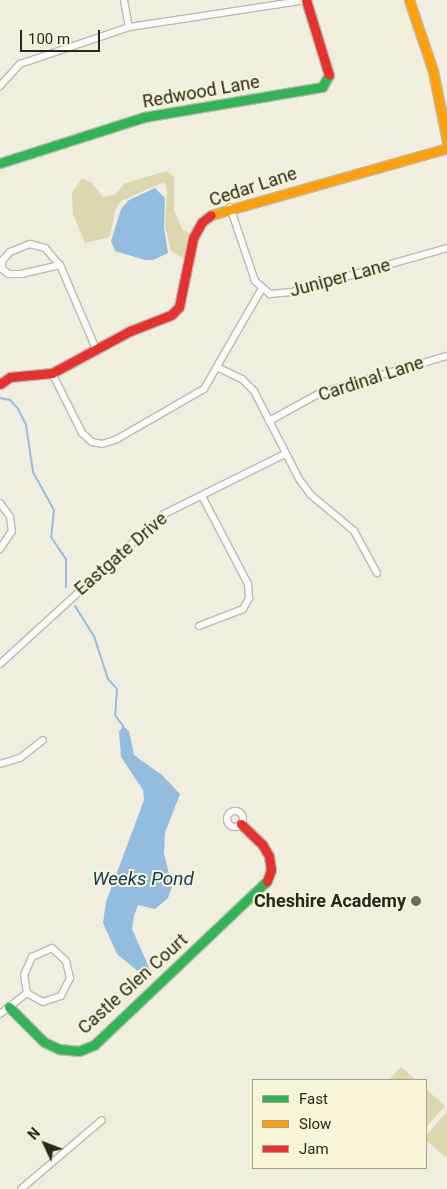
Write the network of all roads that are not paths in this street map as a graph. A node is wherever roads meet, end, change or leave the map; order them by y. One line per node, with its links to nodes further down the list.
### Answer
1 (124, 0): 4 (street)
2 (307, 0): 4 (street); 8 (street, Redwood Lane)
3 (408, 0): 6 (street)
4 (129, 27): 5 (street)
5 (0, 86)
6 (447, 141)
7 (447, 148): 9 (street, Cedar Lane)
8 (0, 164)
9 (230, 207): 12 (street); 13 (street, Cedar Lane)
10 (447, 248): 12 (street, Juniper Lane)
11 (60, 265): 11 (street); 13 (street)
12 (262, 290): 15 (street)
13 (96, 349): 16 (street, Cedar Lane)
14 (447, 356): 18 (street, Cardinal Lane)
15 (218, 368): 16 (street); 18 (street)
16 (52, 373): 17 (street, Cedar Lane)
17 (0, 384)
18 (269, 421): 19 (street)
19 (285, 454): 20 (street, Eastgate Drive); 23 (street)
20 (202, 496): 24 (street); 25 (street, Eastgate Drive)
21 (0, 503): 22 (street)
22 (0, 549)
23 (376, 573)
24 (199, 626)
25 (0, 664)
26 (43, 740): 27 (street)
27 (0, 764)
28 (241, 824): 30 (street, Castle Glen Court)
29 (27, 992): 29 (street); 30 (street)
30 (8, 1007): 31 (street)
31 (0, 1014)
32 (102, 1120): 33 (street)
33 (21, 1189)

